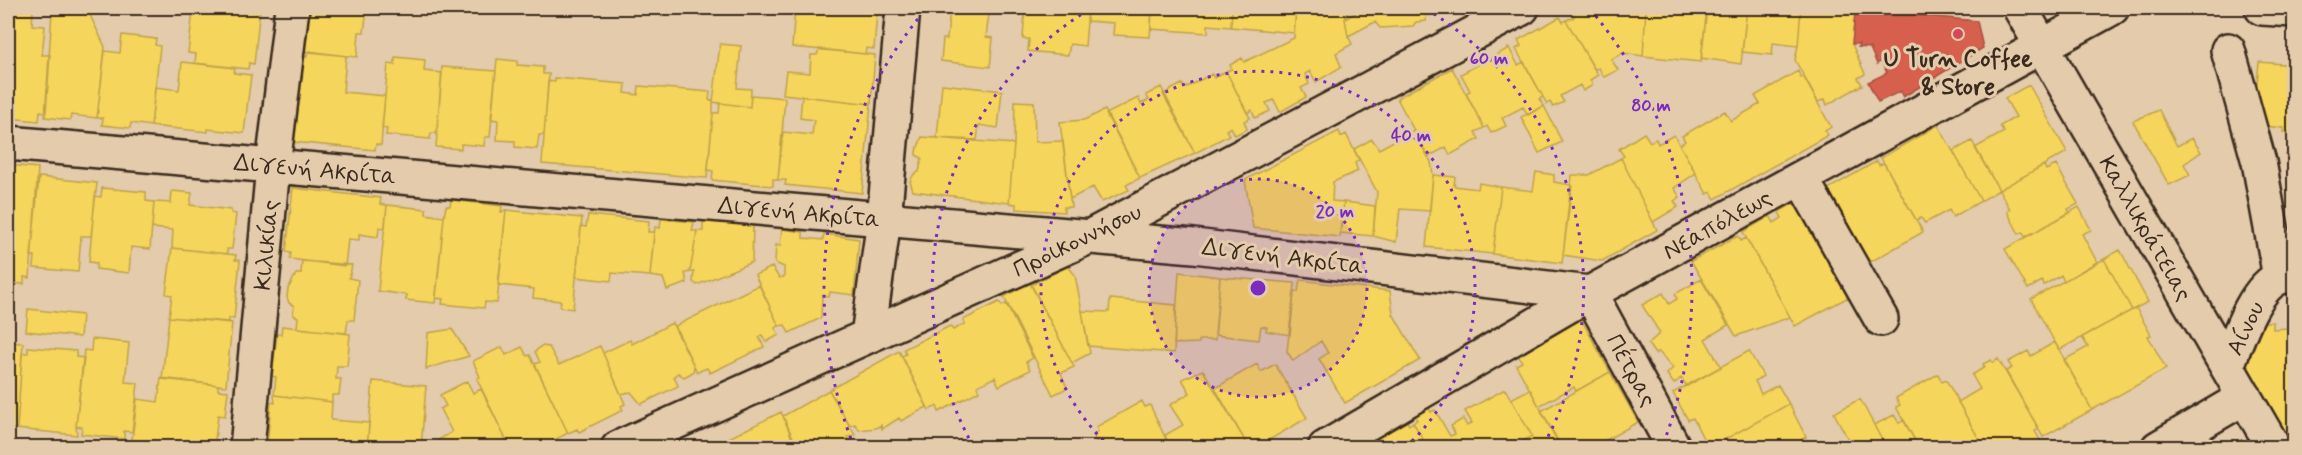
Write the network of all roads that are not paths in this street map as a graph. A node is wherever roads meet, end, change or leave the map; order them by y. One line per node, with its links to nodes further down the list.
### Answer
1 (292, 8): 11 (street, Κιλικίας)
2 (903, 8): 13 (street)
3 (1522, 8): 14 (street, Προικοννήσου)
4 (2020, 8): 8 (street, Καλλικράτειας)
5 (2112, 8): 8 (street, Νεαπόλεως)
6 (2262, 8): 7 (street)
7 (2295, 10)
8 (2042, 46): 12 (street, Νεαπόλεως); 19 (street, Καλλικράτειας)
9 (2228, 50): 15 (street)
10 (8, 142): 11 (street, Διγενή Ακρίτα)
11 (273, 166): 13 (street, Διγενή Ακρίτα); 22 (street, Κιλικίας)
12 (1801, 178): 16 (street, Νεαπόλεως); 17 (street)
13 (884, 219): 14 (street, Διγενή Ακρίτα); 18 (street)
14 (1089, 237): 16 (street, Διγενή Ακρίτα); 18 (street, Προικοννήσου)
15 (2287, 276): 19 (street, Αίνου)
16 (1590, 293): 21 (street, Νεαπόλεως); 24 (street, Πέτρας)
17 (1881, 319)
18 (868, 336): 23 (street, Προικοννήσου)
19 (2227, 366): 20 (street, Καλλικράτειας)
20 (2245, 397): 25 (street); 26 (street, Καλλικράτειας)
21 (1339, 444)
22 (247, 447)
23 (618, 447)
24 (1674, 447)
25 (2158, 447)
26 (2274, 447)

